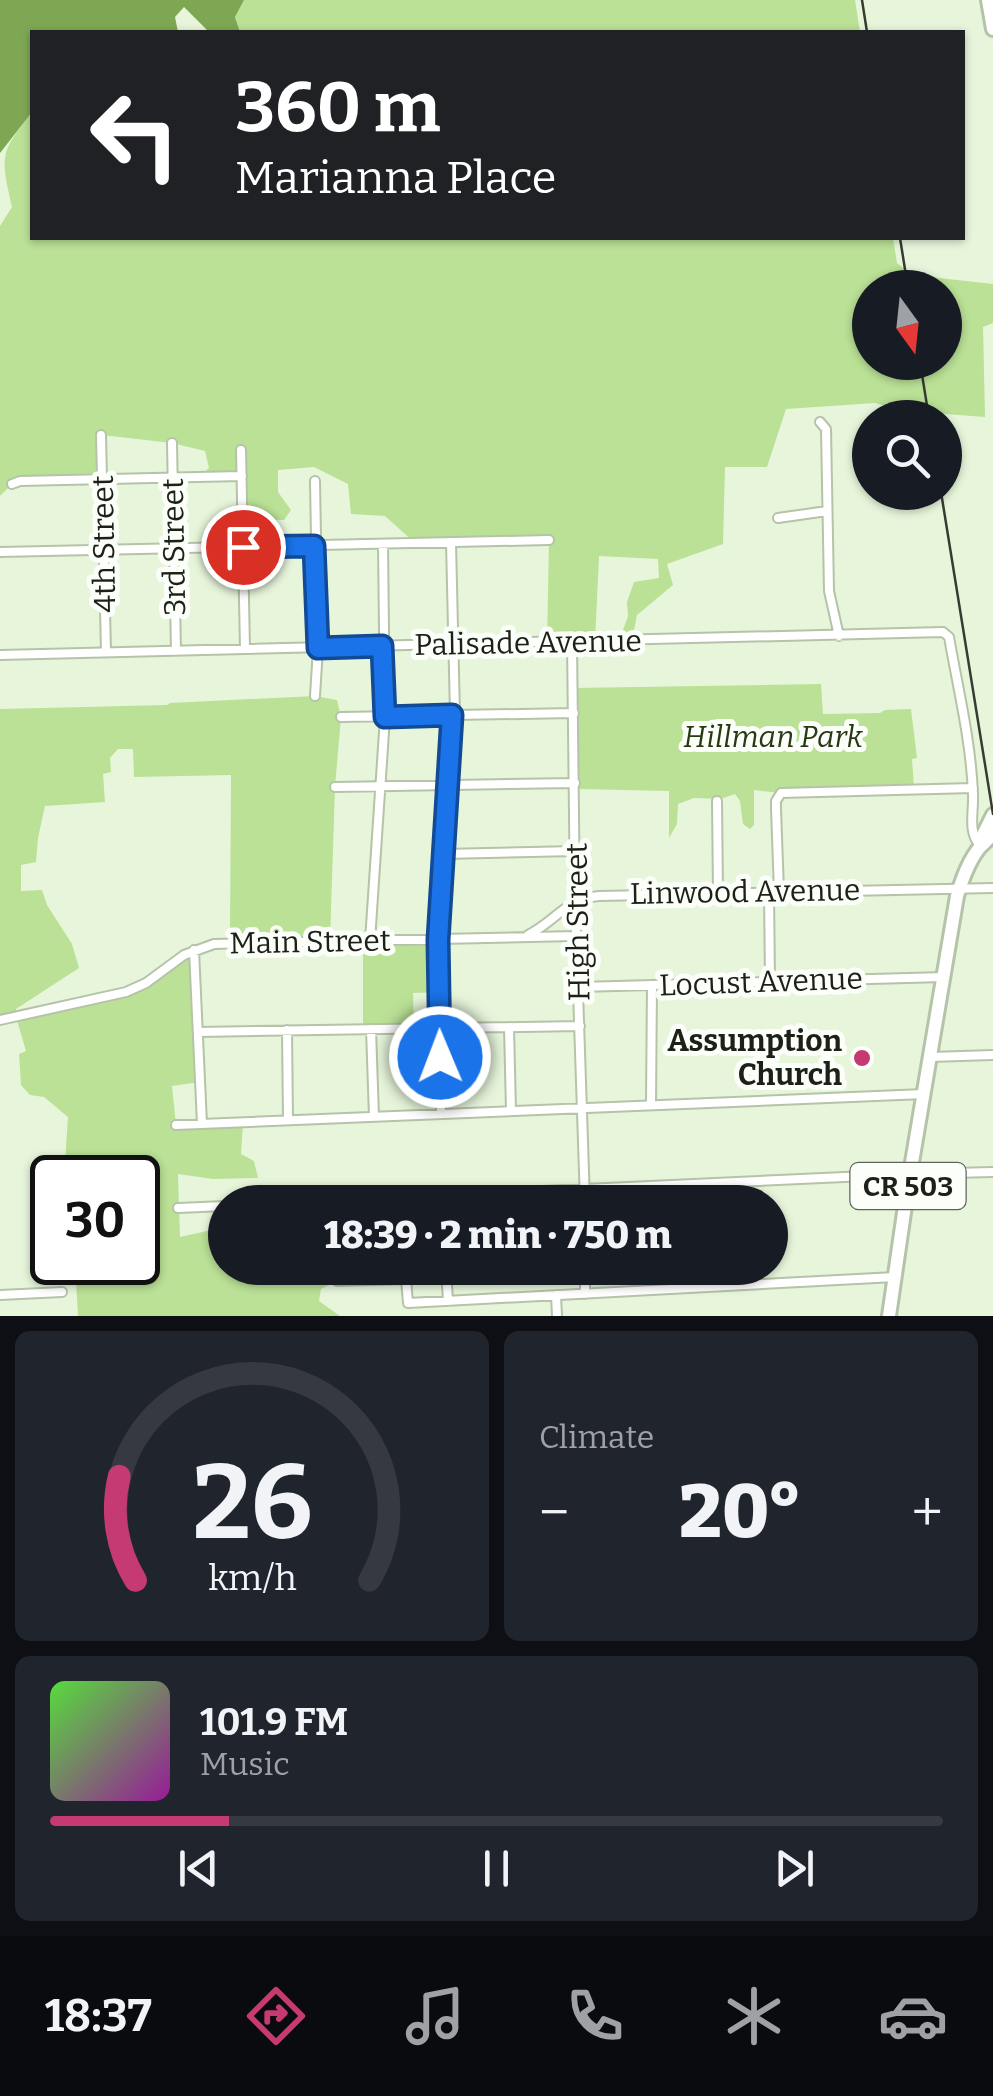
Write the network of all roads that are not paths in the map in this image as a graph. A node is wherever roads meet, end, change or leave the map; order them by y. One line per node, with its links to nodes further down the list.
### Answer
1 (988, 0): 2 (main road)
2 (993, 29)
3 (820, 422): 12 (street)
4 (101, 436): 9 (street, 4th Street)
5 (172, 443): 8 (street, 3rd Street)
6 (241, 450): 7 (street)
7 (242, 476): 8 (street); 18 (street)
8 (173, 478): 9 (street); 19 (street, 3rd Street)
9 (102, 480): 11 (street); 20 (street, 4th Street)
10 (314, 481): 17 (street)
11 (12, 484)
12 (827, 511): 13 (street); 22 (street)
13 (778, 518)
14 (550, 540): 15 (street)
15 (451, 542): 16 (street); 24 (street)
16 (383, 544): 17 (street); 25 (street)
17 (314, 546): 18 (street); 26 (street)
18 (243, 547): 19 (street); 27 (street)
19 (174, 548): 20 (street); 28 (street, 3rd Street)
20 (104, 550): 21 (street); 29 (street, 4th Street)
21 (0, 552)
22 (839, 636): 23 (street, Palisade Avenue); 40 (street, Palisade Avenue)
23 (572, 642): 24 (street, Palisade Avenue); 32 (street, High Street)
24 (454, 645): 25 (street, Palisade Avenue); 33 (street)
25 (382, 646): 26 (street, Palisade Avenue); 34 (street)
26 (318, 648): 27 (street, Palisade Avenue); 31 (street)
27 (246, 649): 28 (street, Palisade Avenue)
28 (176, 650): 29 (street, Palisade Avenue)
29 (106, 652): 30 (street, Palisade Avenue)
30 (0, 654)
31 (315, 696)
32 (574, 713): 33 (street); 36 (street, High Street)
33 (453, 715): 34 (street); 37 (street)
34 (385, 717): 35 (street); 39 (street)
35 (341, 718)
36 (576, 784): 37 (street); 45 (street, High Street)
37 (448, 785): 39 (street); 46 (street)
38 (335, 787): 39 (street)
39 (380, 788): 55 (street)
40 (973, 788): 44 (street); 50 (street)
41 (717, 801): 49 (street)
42 (993, 816): 44 (main road, CR 503)
43 (993, 833): 44 (main road, CR 503)
44 (982, 845): 47 (main road, CR 503)
45 (576, 851): 46 (street); 51 (street, High Street)
46 (443, 854): 54 (street)
47 (960, 888): 48 (street, Linwood Avenue); 50 (street, Linwood Avenue); 57 (main road, CR 503)
48 (993, 888)
49 (718, 893): 50 (street, Linwood Avenue); 51 (street, Linwood Avenue)
50 (774, 893): 58 (street)
51 (575, 901): 52 (street, High Street); 53 (street)
52 (576, 936): 53 (street, Main Street); 60 (street, High Street)
53 (510, 938): 54 (street, Main Street)
54 (438, 940): 55 (street, Main Street); 64 (street)
55 (370, 941): 56 (street, Main Street)
56 (194, 950): 61 (street, Main Street); 67 (street)
57 (944, 977): 58 (street, Locust Avenue); 69 (main road, CR 503)
58 (770, 982): 59 (street, Locust Avenue)
59 (652, 985): 60 (street, Locust Avenue); 71 (street)
60 (579, 988): 62 (street, High Street)
61 (0, 1020)
62 (580, 1026): 63 (street); 72 (street, High Street)
63 (510, 1027): 64 (street); 73 (street)
64 (440, 1028): 65 (street); 74 (street)
65 (371, 1029): 66 (street); 75 (street)
66 (287, 1030): 67 (street); 76 (street)
67 (198, 1032): 77 (street)
68 (993, 1055): 69 (street)
69 (930, 1057): 70 (main road, CR 503)
70 (924, 1094): 71 (street); 80 (main road, CR 503)
71 (650, 1105): 72 (street)
72 (582, 1108): 73 (street); 81 (street, High Street)
73 (511, 1111): 74 (street)
74 (441, 1114): 75 (street)
75 (374, 1117): 76 (street)
76 (288, 1120): 77 (street)
77 (202, 1124): 78 (street)
78 (176, 1125)
79 (993, 1172): 80 (street)
80 (910, 1174): 82 (street); 85 (main road, CR 503)
81 (584, 1185)
82 (699, 1185)
83 (208, 1207): 84 (street)
84 (178, 1208)
85 (895, 1277): 90 (street); 95 (main road, CR 503)
86 (407, 1285): 93 (street)
87 (447, 1285): 93 (street)
88 (586, 1285): 90 (street)
89 (62, 1292): 91 (street)
90 (586, 1294): 92 (street)
91 (0, 1295)
92 (556, 1295): 93 (street); 94 (street)
93 (448, 1301)
94 (557, 1316)
95 (889, 1316)

